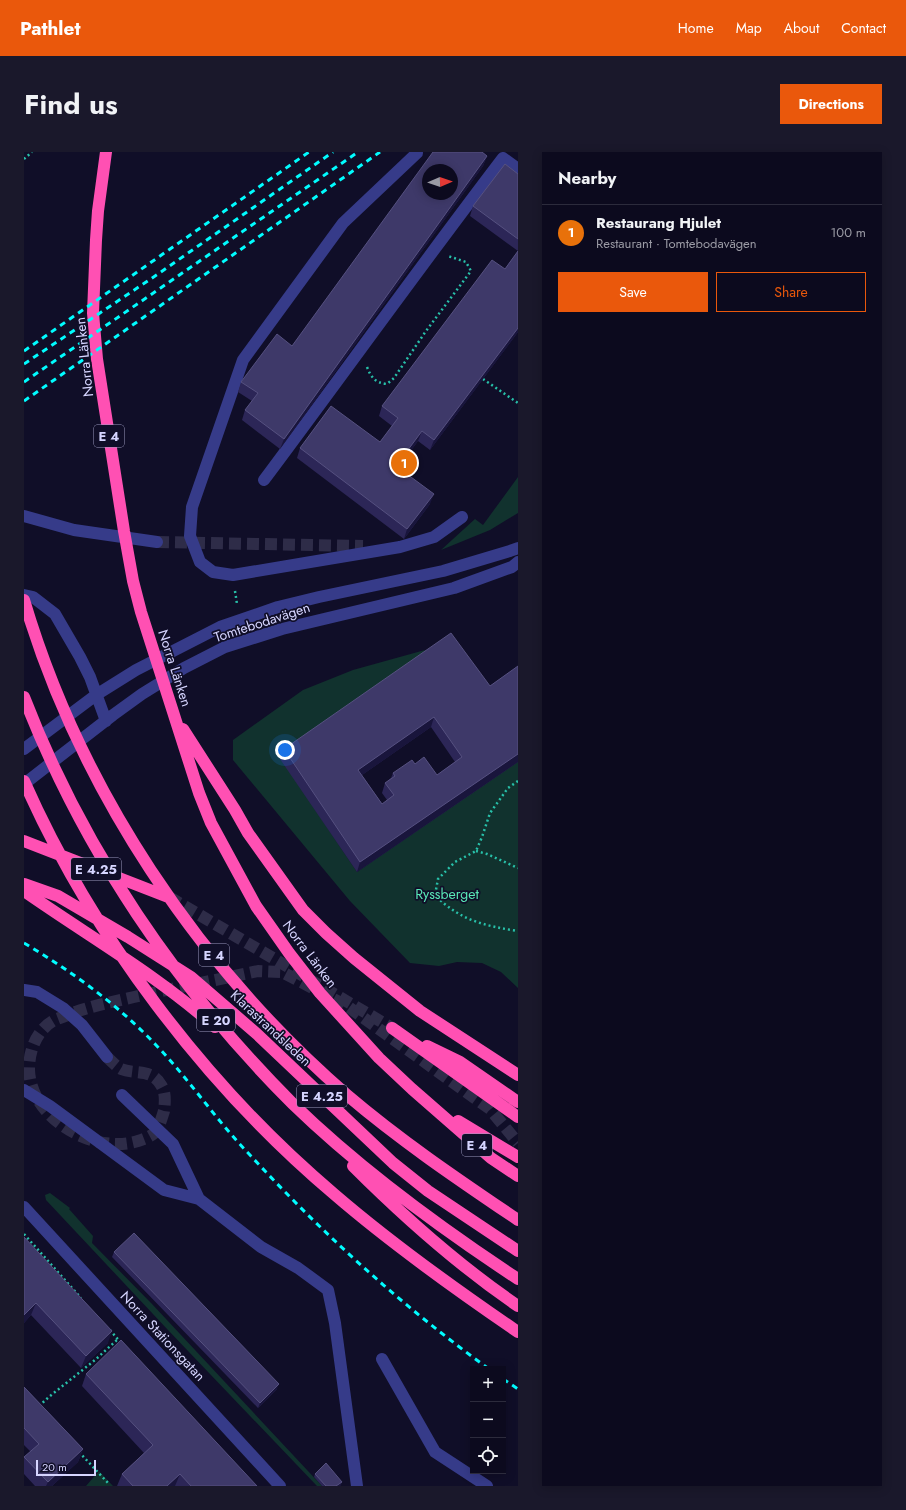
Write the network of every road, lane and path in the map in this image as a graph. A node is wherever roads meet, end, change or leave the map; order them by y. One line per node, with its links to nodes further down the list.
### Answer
1 (106, 152): 21 (highway, Norra Länken / E 4)
2 (31, 153): 5 (path)
3 (417, 153): 13 (street)
4 (499, 155): 6 (street); 7 (street)
5 (24, 159)
6 (518, 168)
7 (433, 251): 8 (street); 8 (path)
8 (358, 354): 11 (street)
9 (483, 379): 10 (path)
10 (518, 403)
11 (264, 480)
12 (24, 516): 14 (street)
13 (462, 517)
14 (157, 542)
15 (518, 548): 19 (street, Tomtebodavägen)
16 (518, 562): 22 (street, Tomtebodavägen)
17 (24, 594): 19 (street)
18 (24, 600): 46 (highway, E 4)
19 (100, 692): 22 (street); 23 (street, Tomtebodavägen)
20 (24, 697): 49 (highway, E 20)
21 (174, 714): 36 (highway); 40 (highway, Norra Länken / E 4)
22 (109, 718): 26 (street, Tomtebodavägen)
23 (29, 745)
24 (24, 780): 53 (highway)
25 (518, 781): 28 (path)
26 (24, 784)
27 (24, 841): 32 (highway, E 4.25)
28 (476, 851): 29 (path); 33 (path)
29 (518, 868)
30 (24, 884): 48 (highway, Klarastrandsleden / E 4.25)
31 (24, 891): 51 (highway)
32 (168, 897)
33 (518, 930)
34 (24, 990): 35 (street)
35 (107, 1057)
36 (518, 1074)
37 (24, 1090): 44 (street)
38 (122, 1095): 44 (street)
39 (518, 1102): 41 (highway)
40 (439, 1111): 42 (highway, Norra Länken); 43 (highway, Norra Länken / E 4)
41 (518, 1117)
42 (518, 1158)
43 (518, 1176)
44 (199, 1199): 61 (street)
45 (24, 1207): 60 (street, Norra Stationsgatan)
46 (518, 1220)
47 (24, 1234): 50 (path)
48 (518, 1251)
49 (518, 1279)
50 (81, 1298)
51 (518, 1306)
52 (107, 1327): 54 (path)
53 (518, 1332)
54 (118, 1339): 55 (path); 57 (path)
55 (123, 1345)
56 (382, 1358): 62 (street)
57 (39, 1407)
58 (76, 1448): 59 (path)
59 (109, 1485)
60 (280, 1486)
61 (357, 1486)
62 (487, 1486)

